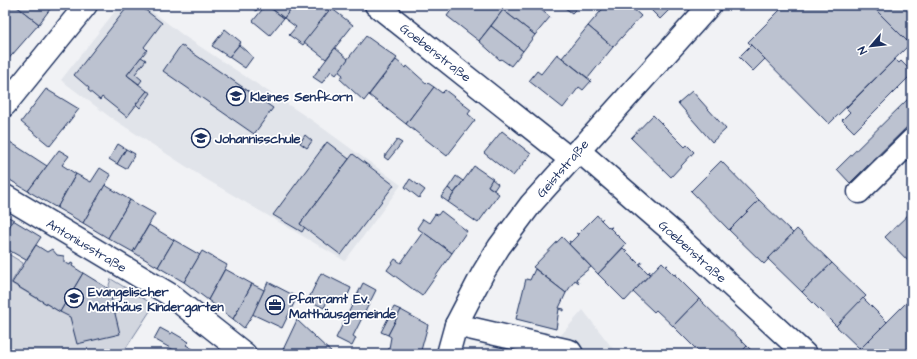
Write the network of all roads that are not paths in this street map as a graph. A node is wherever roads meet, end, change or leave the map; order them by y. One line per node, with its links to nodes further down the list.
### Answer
1 (86, 5): 4 (street)
2 (376, 5): 6 (street, Goebenstraße)
3 (710, 5): 6 (street, Geiststraße)
4 (5, 106)
5 (912, 140): 7 (street)
6 (574, 154): 9 (street, Geiststraße); 13 (street, Goebenstraße)
7 (859, 192)
8 (5, 196): 10 (street, Antoniusstraße)
9 (456, 325): 11 (street, Geiststraße); 12 (street)
10 (245, 354)
11 (448, 354)
12 (572, 354)
13 (805, 354)

